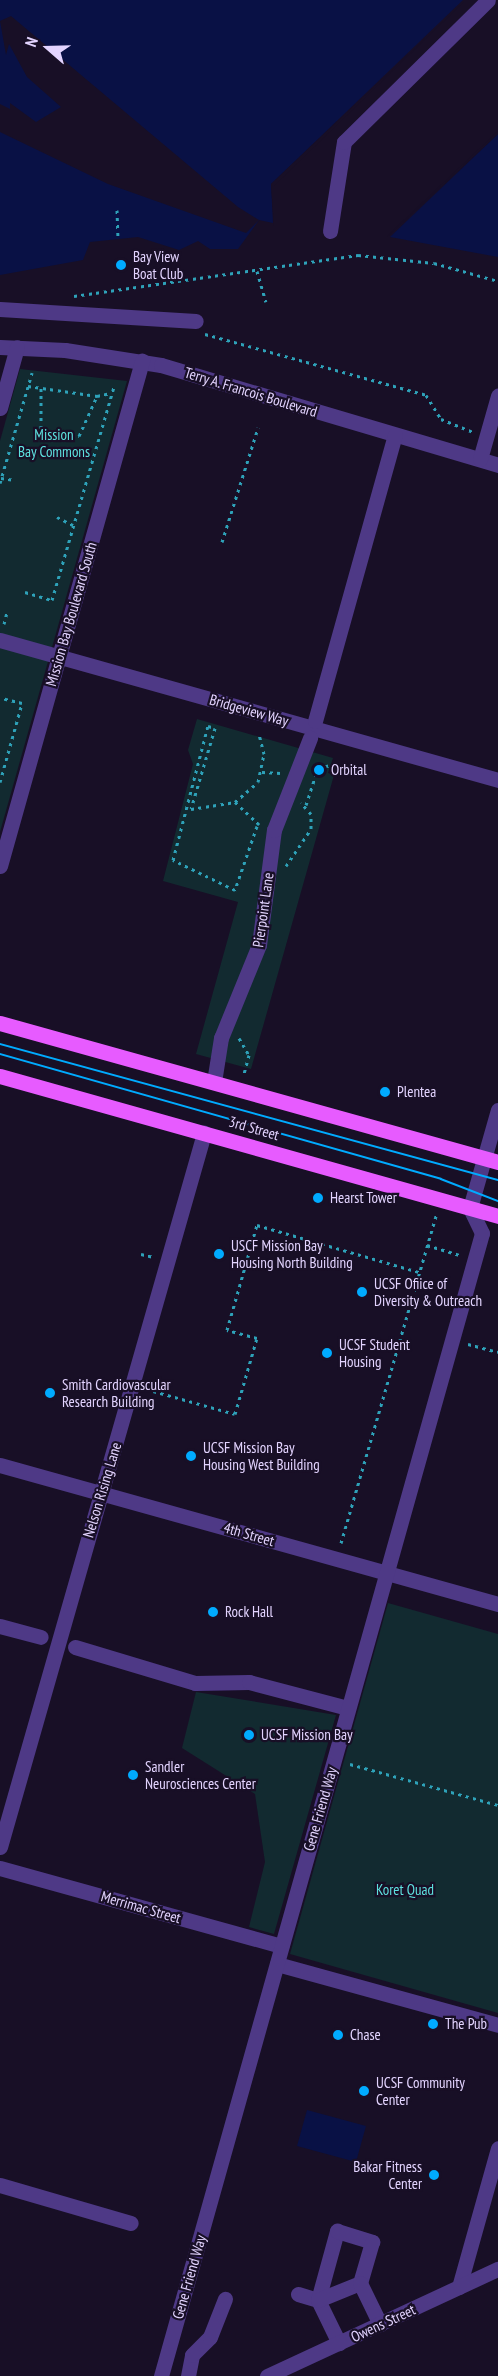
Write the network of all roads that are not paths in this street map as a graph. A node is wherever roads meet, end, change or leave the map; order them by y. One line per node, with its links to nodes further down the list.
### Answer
1 (488, 0): 2 (street)
2 (330, 231)
3 (0, 309): 4 (street)
4 (197, 327)
5 (0, 347): 6 (street, Terry A. Francois Boulevard)
6 (18, 347): 7 (street, Terry A. Francois Boulevard); 9 (street)
7 (142, 361): 10 (street, Terry A. Francois Boulevard); 14 (street, Mission Bay Boulevard South)
8 (498, 396): 11 (street)
9 (0, 408)
10 (395, 435): 11 (street, Terry A. Francois Boulevard); 15 (street)
11 (480, 459): 12 (street, Terry A. Francois Boulevard)
12 (498, 465)
13 (0, 640): 14 (street, Bridgeview Way)
14 (59, 657): 17 (street, Bridgeview Way); 18 (street, Mission Bay Boulevard South)
15 (315, 721)
16 (310, 738): 21 (street, Pierpoint Lane)
17 (498, 780)
18 (0, 866)
19 (0, 1023): 21 (main road)
20 (0, 1076): 23 (main road, 3rd Street)
21 (214, 1082): 24 (main road)
22 (498, 1110): 24 (street)
23 (204, 1133): 25 (main road, 3rd Street); 28 (street, Nelson Rising Lane)
24 (491, 1160): 25 (street)
25 (470, 1208): 26 (main road, 3rd Street); 29 (street, Gene Friend Way)
26 (498, 1216)
27 (0, 1465): 28 (street, 4th Street)
28 (101, 1493): 29 (street, 4th Street); 35 (street, Nelson Rising Lane)
29 (386, 1573): 30 (street, 4th Street); 34 (street, Gene Friend Way)
30 (498, 1604)
31 (0, 1626): 32 (street)
32 (41, 1637)
33 (75, 1647): 34 (street)
34 (348, 1707): 37 (street, Gene Friend Way)
35 (0, 1847)
36 (0, 1868): 37 (street, Merrimac Street)
37 (281, 1946): 38 (street, Gene Friend Way)
38 (277, 1964): 39 (street); 52 (street, Gene Friend Way)
39 (498, 2025)
40 (498, 2148): 42 (street)
41 (0, 2185): 43 (street)
42 (491, 2195): 46 (street)
43 (131, 2223)
44 (498, 2270): 46 (street, Owens Street)
45 (360, 2283): 49 (street); 49 (street); 50 (street)
46 (459, 2287): 50 (street, Owens Street)
47 (298, 2294): 49 (street)
48 (225, 2299): 53 (street)
49 (318, 2300): 51 (street)
50 (380, 2324): 51 (street, Owens Street)
51 (339, 2343): 54 (street, Owens Street)
52 (161, 2376)
53 (188, 2376)
54 (267, 2376)

